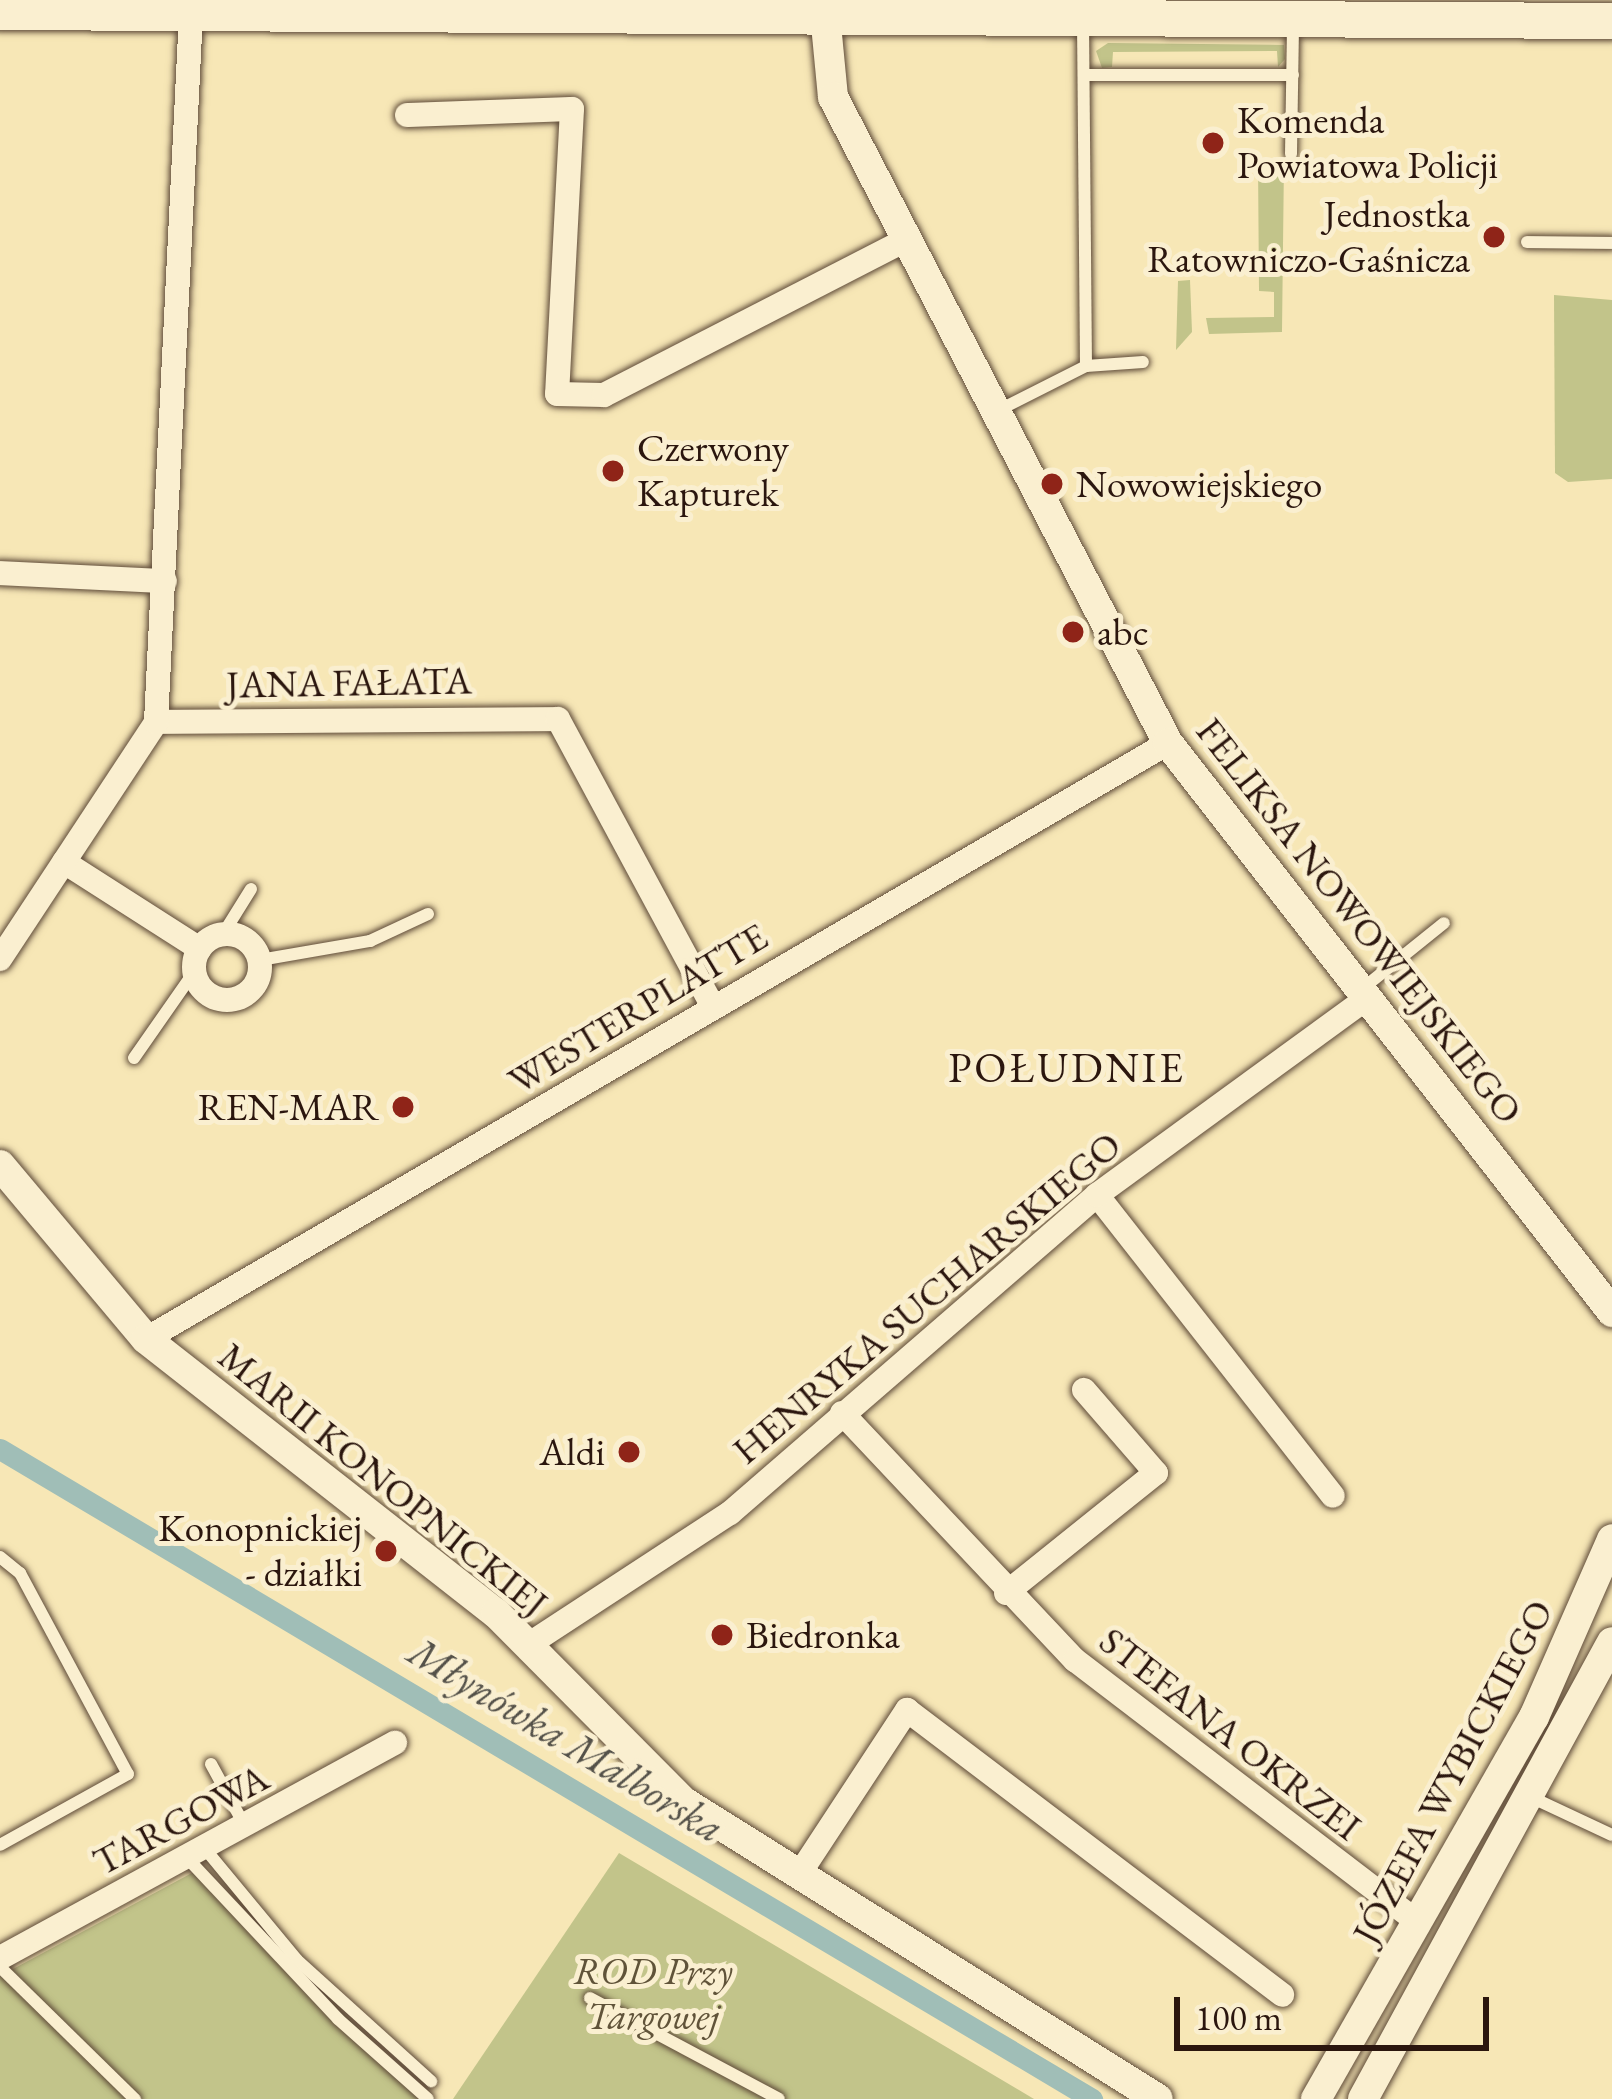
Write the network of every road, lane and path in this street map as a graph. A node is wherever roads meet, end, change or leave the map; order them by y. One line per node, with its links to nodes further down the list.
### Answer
1 (125, 7): 2 (main road); 3 (main road)
2 (0, 12)
3 (191, 14): 4 (main road); 19 (street)
4 (825, 14): 5 (main road); 12 (street, FELIKSA NOWOWIEJSKIEGO)
5 (1084, 14): 6 (main road); 9 (lane)
6 (1293, 16): 7 (main road); 8 (lane)
7 (1612, 20)
8 (1293, 75): 9 (lane); 11 (lane)
9 (1084, 82): 16 (lane)
10 (406, 115): 12 (street)
11 (1291, 154)
12 (908, 239): 17 (street, FELIKSA NOWOWIEJSKIEGO)
13 (1527, 242): 14 (lane)
14 (1612, 243)
15 (1143, 362): 16 (lane)
16 (1086, 366): 17 (lane)
17 (999, 410): 21 (street, FELIKSA NOWOWIEJSKIEGO)
18 (0, 573): 19 (street)
19 (165, 581): 20 (street)
20 (156, 722): 22 (street); 31 (street, JANA FAŁATA)
21 (1168, 743): 30 (street, FELIKSA NOWOWIEJSKIEGO); 31 (street, WESTERPLATTE)
22 (64, 862): 27 (street); 28 (street)
23 (251, 890): 26 (lane)
24 (428, 914): 29 (lane)
25 (1444, 922): 30 (lane)
26 (223, 934): 28 (street); 29 (street)
27 (0, 959)
28 (197, 960): 29 (street); 32 (lane)
29 (260, 960)
30 (1364, 994): 34 (street, HENRYKA SUCHARSKIEGO); 35 (street, FELIKSA NOWOWIEJSKIEGO)
31 (712, 1005): 38 (street, WESTERPLATTE)
32 (134, 1058)
33 (0, 1165): 38 (street, MARII KONOPNICKIEJ)
34 (1097, 1195): 40 (street, HENRYKA SUCHARSKIEGO); 41 (street)
35 (1572, 1253): 36 (street, FELIKSA NOWOWIEJSKIEGO); 37 (street, FELIKSA NOWOWIEJSKIEGO)
36 (1612, 1275)
37 (1612, 1312)
38 (146, 1339): 45 (street, MARII KONOPNICKIEJ)
39 (1084, 1390): 44 (street)
40 (842, 1412): 44 (street, STEFANA OKRZEI); 45 (street, HENRYKA SUCHARSKIEGO)
41 (1334, 1496)
42 (1612, 1539): 46 (street, JÓZEFA WYBICKIEGO)
43 (0, 1557): 53 (lane)
44 (1006, 1593): 56 (street, STEFANA OKRZEI)
45 (528, 1645): 55 (street, MARII KONOPNICKIEJ)
46 (1569, 1647): 47 (lane); 56 (street, JÓZEFA WYBICKIEGO)
47 (1609, 1658): 50 (street, JÓZEFA WYBICKIEGO)
48 (395, 1743): 51 (street, TARGOWA)
49 (211, 1764): 51 (lane)
50 (1533, 1798): 52 (lane); 67 (street, JÓZEFA WYBICKIEGO)
51 (245, 1827): 54 (street, TARGOWA)
52 (1610, 1830)
53 (0, 1844)
54 (197, 1854): 57 (street, TARGOWA); 61 (lane); 63 (lane)
55 (798, 1876): 59 (street); 65 (street, MARII KONOPNICKIEJ)
56 (1418, 1922): 66 (street, JÓZEFA WYBICKIEGO)
57 (0, 1958)
58 (0, 1967): 62 (lane)
59 (1282, 1995)
60 (590, 1998): 64 (lane)
61 (431, 2081)
62 (135, 2099)
63 (428, 2099)
64 (779, 2099)
65 (1158, 2099)
66 (1316, 2099)
67 (1363, 2099)

